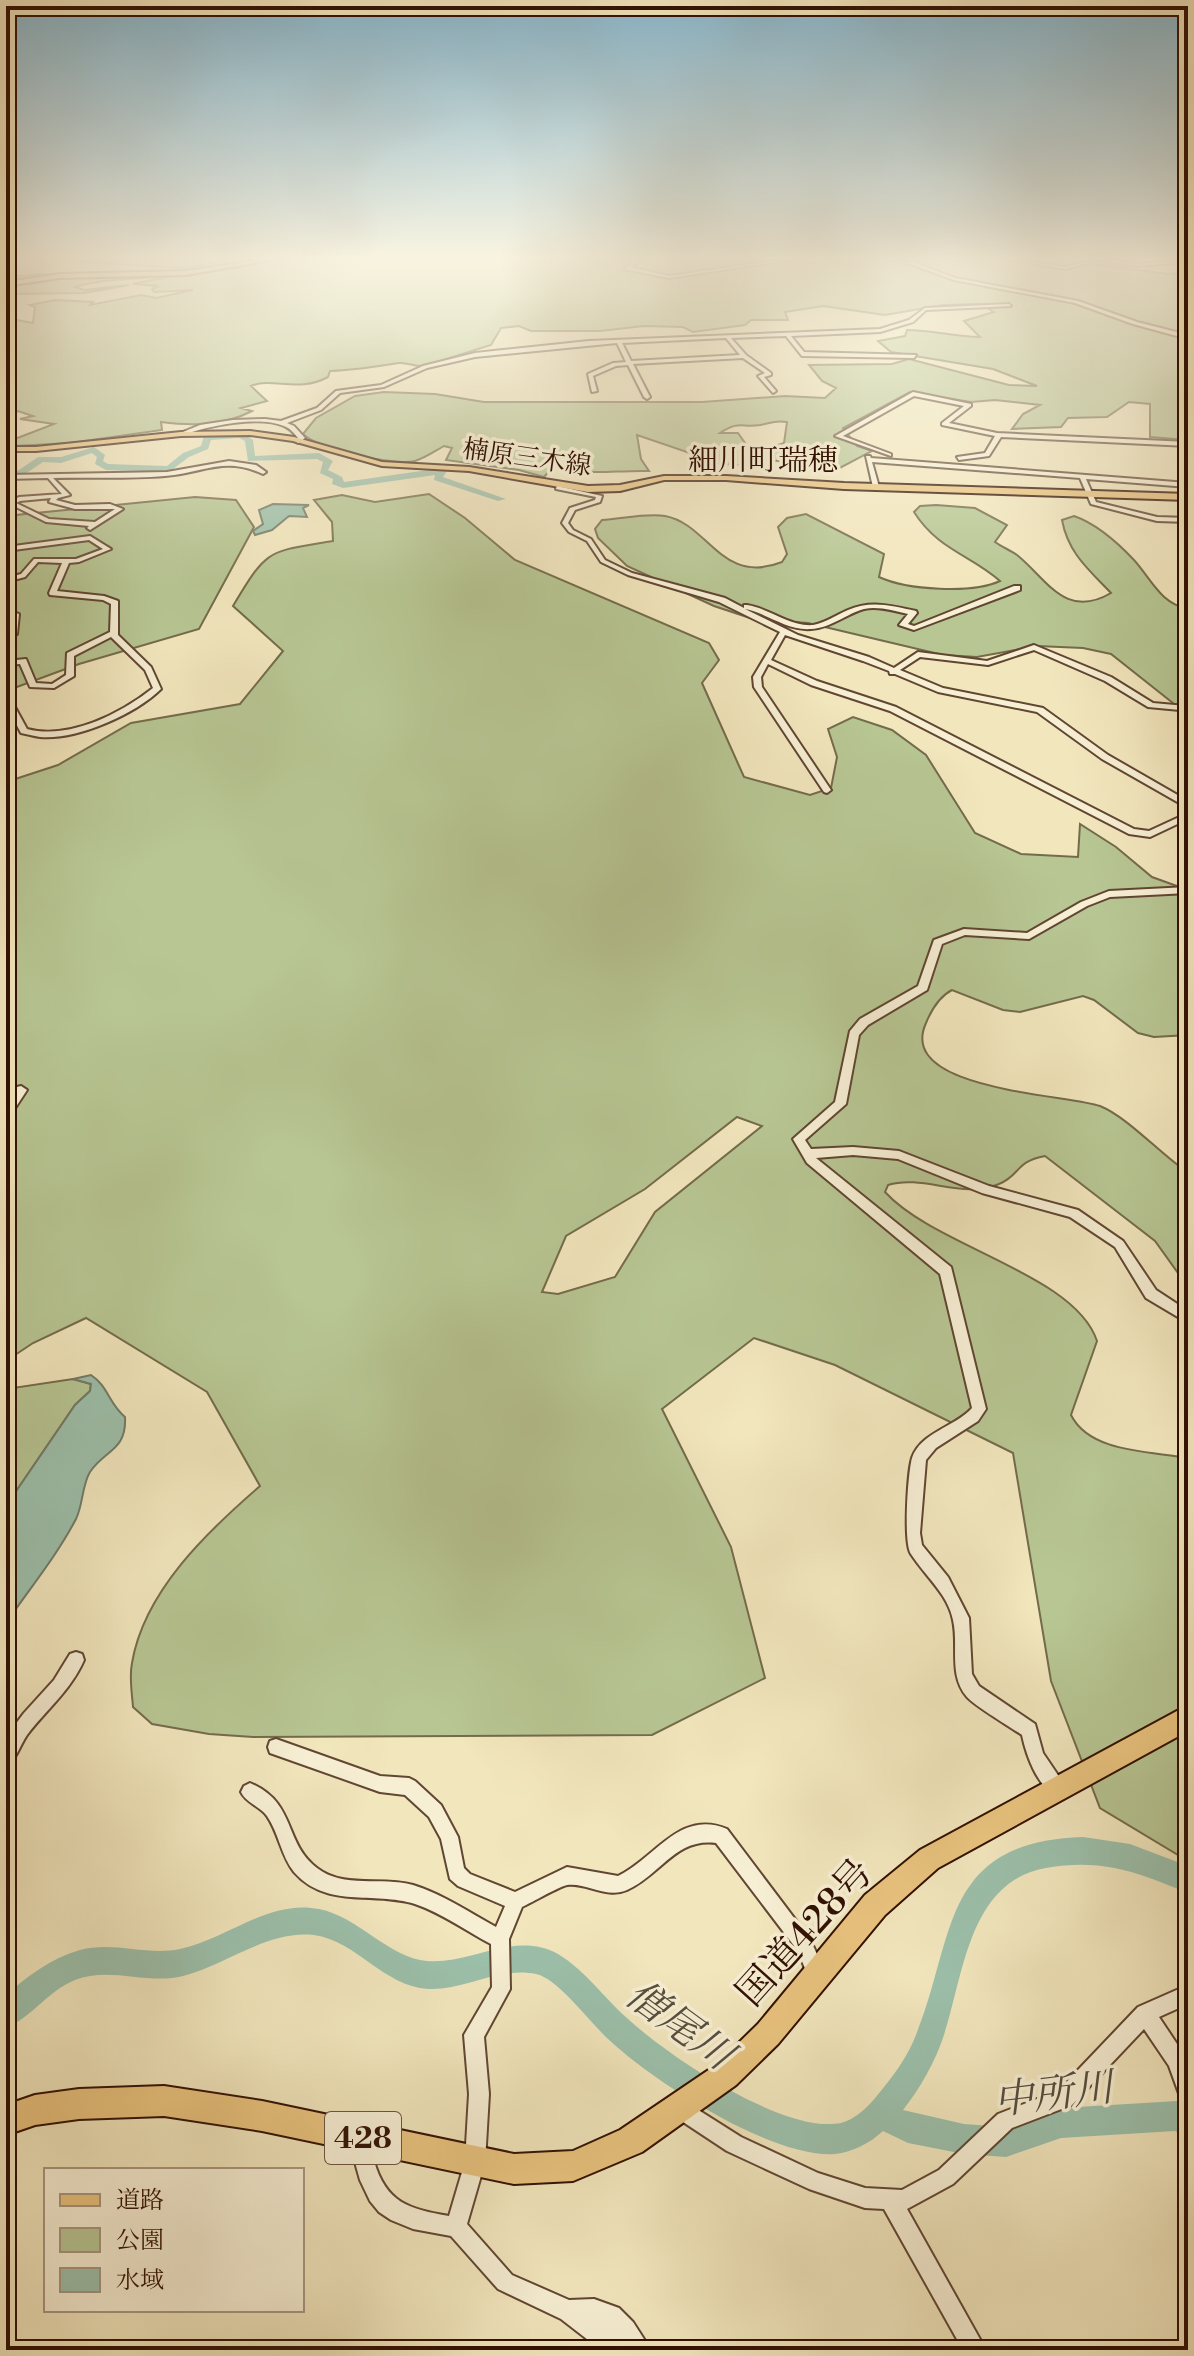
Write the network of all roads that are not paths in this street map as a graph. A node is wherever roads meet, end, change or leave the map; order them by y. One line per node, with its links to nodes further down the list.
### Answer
1 (425, 367): 8 (street)
2 (608, 367): 5 (street)
3 (632, 367): 7 (street)
4 (759, 367): 6 (street)
5 (594, 391)
6 (773, 391)
7 (647, 397)
8 (281, 423): 9 (street); 11 (street)
9 (181, 434): 11 (main road, 楠原三木線); 13 (main road, 楠原三木線)
10 (999, 435): 12 (street); 14 (street); 14 (street)
11 (298, 441): 21 (main road, 楠原三木線)
12 (1188, 444)
13 (6, 449)
14 (889, 455): 15 (street)
15 (871, 460): 18 (street); 23 (street)
16 (263, 472): 20 (street)
17 (6, 477): 20 (street)
18 (1083, 478): 19 (street); 22 (street); 24 (street)
19 (1188, 478)
20 (50, 479): 25 (street)
21 (560, 485): 23 (main road, 楠原三木線); 34 (street)
22 (1188, 485)
23 (876, 487): 24 (main road, 楠原三木線)
24 (1087, 493): 26 (main road, 楠原三木線); 27 (street)
25 (58, 496): 28 (street); 28 (street)
26 (1188, 497)
27 (1188, 520)
28 (94, 524): 29 (street)
29 (90, 538): 30 (street); 31 (street)
30 (6, 549)
31 (66, 562): 32 (street); 37 (street)
32 (6, 580)
33 (1017, 588): 34 (street)
34 (740, 607): 36 (street)
35 (6, 611): 38 (street)
36 (784, 631): 39 (street); 41 (street)
37 (114, 633): 40 (street); 42 (street)
38 (6, 638)
39 (766, 660): 44 (street); 46 (street)
40 (6, 663)
41 (893, 672): 43 (street); 45 (street)
42 (6, 698)
43 (1188, 720)
44 (827, 790)
45 (1188, 805)
46 (1188, 816)
47 (1188, 890): 50 (street)
48 (21, 1090): 49 (street)
49 (6, 1113)
50 (806, 1154): 51 (street); 56 (street)
51 (1188, 1318)
52 (76, 1660): 55 (street)
53 (1188, 1717): 56 (highway, 国道428号 / 428)
54 (276, 1747): 58 (street)
55 (6, 1757)
56 (1057, 1787): 60 (highway, 国道428号 / 428)
57 (250, 1792): 59 (street)
58 (516, 1901): 59 (street); 60 (street)
59 (500, 1939): 67 (street)
60 (817, 1974): 63 (highway, 国道428号 / 428)
61 (1187, 1995): 62 (street)
62 (1145, 2014): 64 (street); 68 (street)
63 (703, 2092): 67 (highway, 国道428号 / 428); 68 (street)
64 (1188, 2092)
65 (6, 2120): 66 (highway, 国道428号 / 428)
66 (358, 2137): 67 (highway, 国道428号 / 428); 69 (street)
67 (475, 2162): 69 (street)
68 (890, 2199): 73 (street)
69 (456, 2227): 70 (street)
70 (569, 2311): 71 (street); 72 (street)
71 (618, 2350)
72 (640, 2350)
73 (975, 2350)

